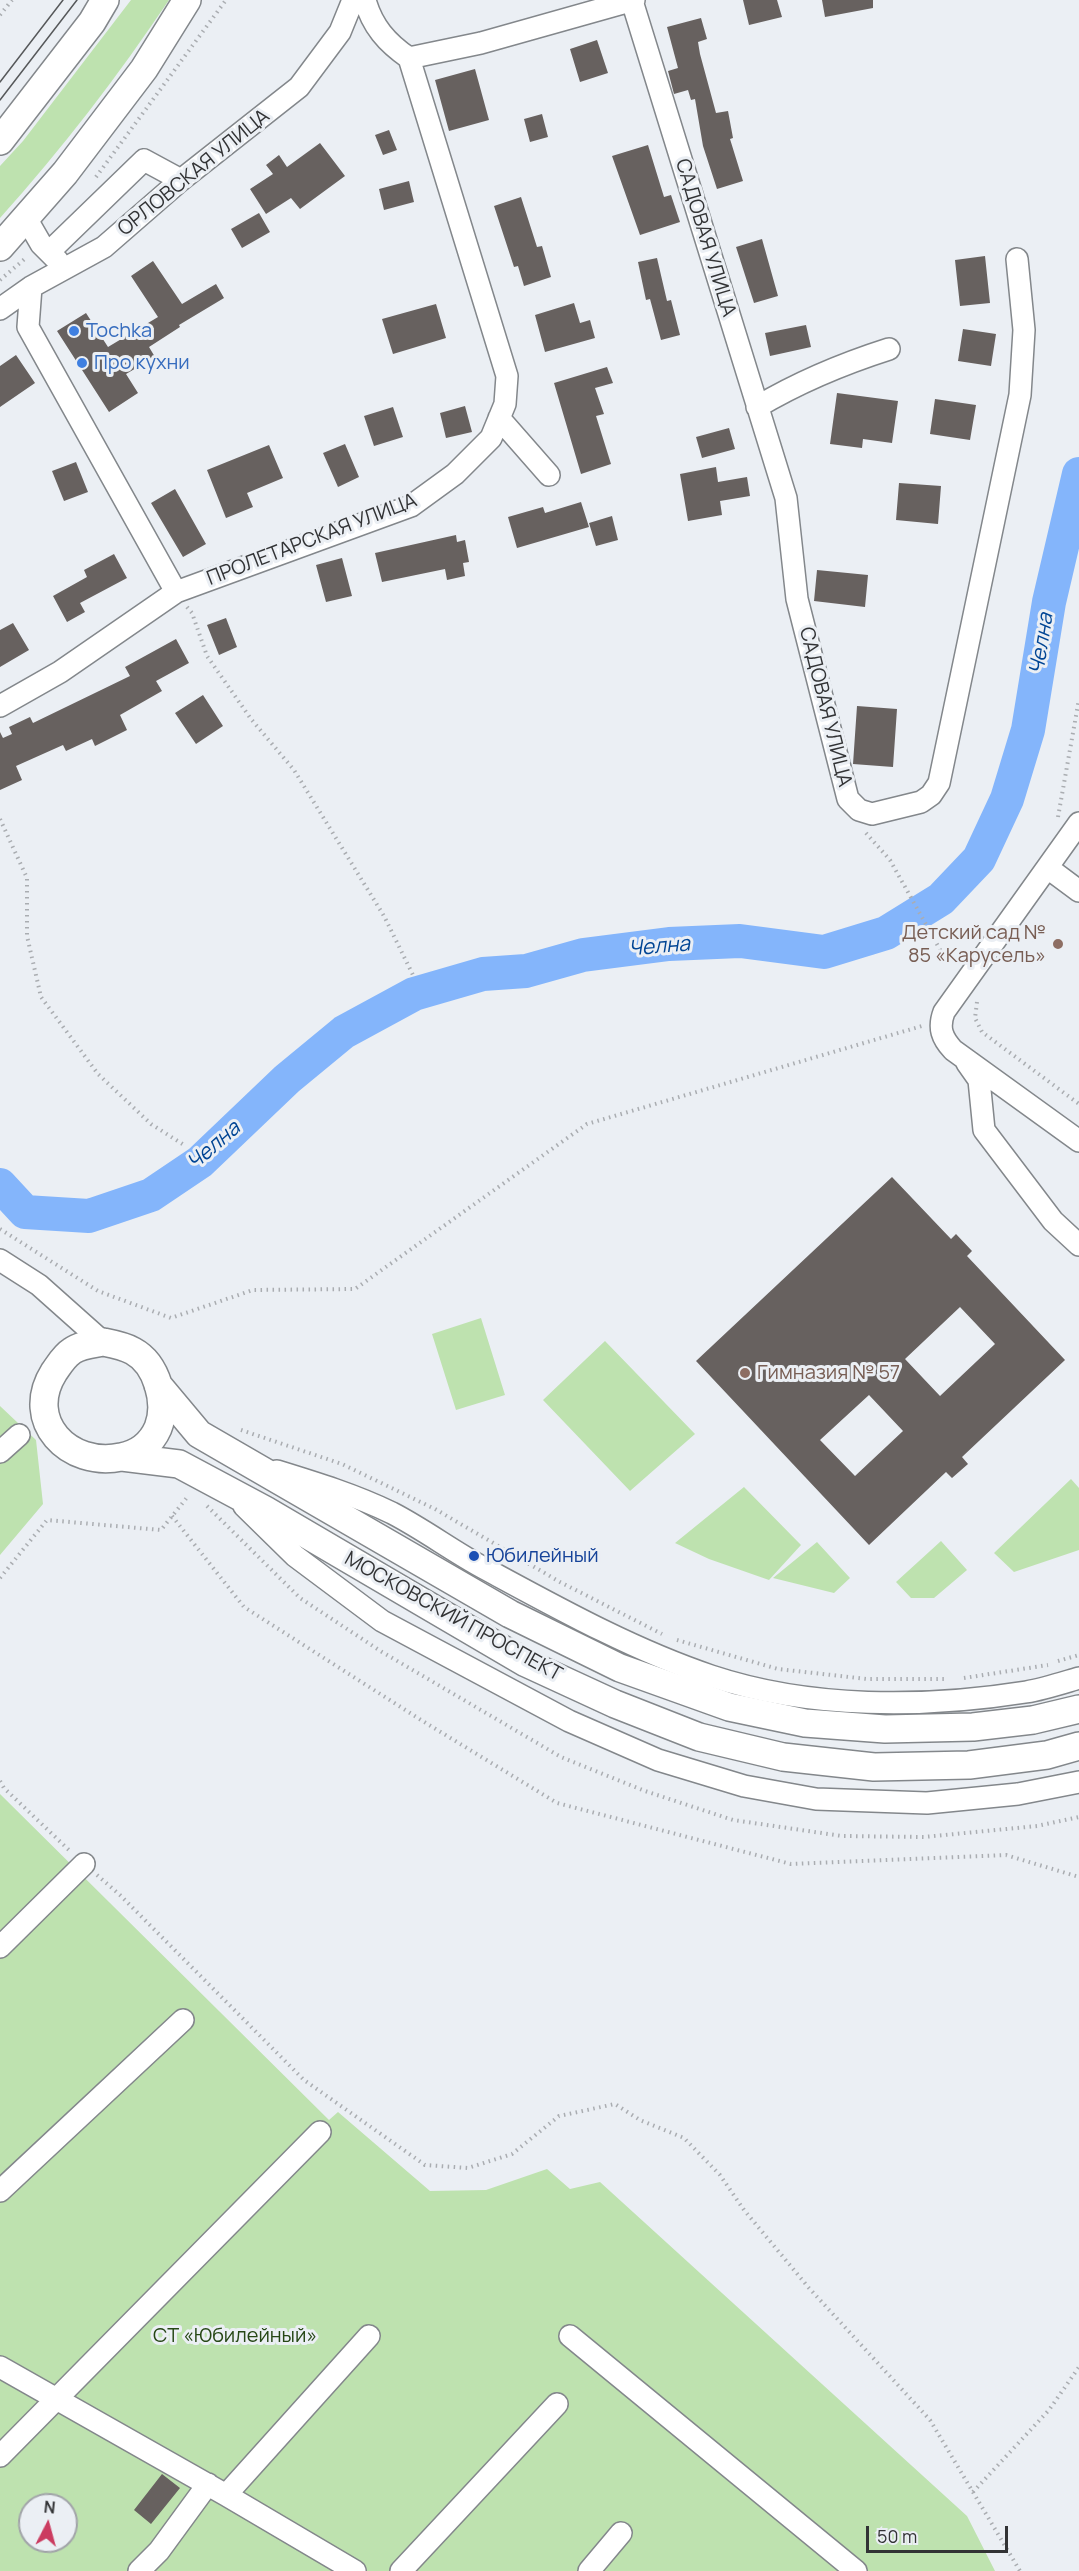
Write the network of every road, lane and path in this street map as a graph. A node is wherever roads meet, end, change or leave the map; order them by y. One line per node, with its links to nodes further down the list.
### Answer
1 (12, 0): 8 (path)
2 (105, 0): 10 (main road)
3 (187, 0): 13 (main road)
4 (226, 0): 12 (path)
5 (353, 0): 11 (street, ОРЛОВСКАЯ УЛИЦА)
6 (365, 0): 9 (street)
7 (633, 0): 9 (street, САДОВАЯ УЛИЦА); 22 (street, САДОВАЯ УЛИЦА)
8 (0, 15)
9 (409, 58): 23 (street, ПРОЛЕТАРСКАЯ УЛИЦА)
10 (0, 141)
11 (181, 180): 15 (street); 17 (street, ОРЛОВСКАЯ УЛИЦА)
12 (93, 181)
13 (26, 218): 14 (main road); 15 (street)
14 (0, 247)
15 (45, 248): 17 (street); 18 (path)
16 (1017, 259): 22 (street, САДОВАЯ УЛИЦА)
17 (65, 268): 19 (street, ОРЛОВСКАЯ УЛИЦА)
18 (0, 280)
19 (31, 286): 20 (street, ОРЛОВСКАЯ УЛИЦА); 25 (street)
20 (0, 309)
21 (889, 349): 22 (street)
22 (757, 407)
23 (499, 418): 24 (street); 25 (street, ПРОЛЕТАРСКАЯ УЛИЦА)
24 (549, 476)
25 (176, 592): 27 (street, ПРОЛЕТАРСКАЯ УЛИЦА); 35 (path)
26 (1079, 699): 30 (path)
27 (0, 706)
28 (0, 819): 41 (path)
29 (1079, 823): 32 (street)
30 (1056, 825)
31 (890, 860): 34 (path)
32 (1048, 868): 33 (street); 37 (street)
33 (1079, 891)
34 (961, 959)
35 (413, 975)
36 (983, 994): 39 (path)
37 (941, 1020): 38 (street); 42 (path)
38 (963, 1058): 40 (street); 43 (street)
39 (1079, 1104)
40 (1079, 1141)
41 (184, 1145)
42 (0, 1229)
43 (1079, 1245)
44 (0, 1260): 45 (street)
45 (103, 1342): 46 (main road, МОСКОВСКИЙ ПРОСПЕКТ); 50 (main road, МОСКОВСКИЙ ПРОСПЕКТ)
46 (158, 1385): 48 (main road, МОСКОВСКИЙ ПРОСПЕКТ); 50 (main road, МОСКОВСКИЙ ПРОСПЕКТ)
47 (19, 1435): 49 (street)
48 (217, 1445): 51 (main road, МОСКОВСКИЙ ПРОСПЕКТ); 56 (path)
49 (0, 1452)
50 (122, 1457): 52 (main road, МОСКОВСКИЙ ПРОСПЕКТ)
51 (248, 1463): 57 (street); 58 (main road, МОСКОВСКИЙ ПРОСПЕКТ)
52 (194, 1486): 53 (main road, МОСКОВСКИЙ ПРОСПЕКТ); 54 (path)
53 (229, 1490): 59 (main road, МОСКОВСКИЙ ПРОСПЕКТ); 61 (street)
54 (172, 1516): 55 (path); 63 (path)
55 (0, 1578)
56 (1079, 1655)
57 (1079, 1678)
58 (1079, 1708)
59 (1079, 1746)
60 (0, 1781): 62 (path)
61 (1079, 1782)
62 (84, 1864): 64 (street); 76 (path)
63 (1079, 1877)
64 (0, 1947)
65 (183, 2020): 67 (street)
66 (320, 2132): 72 (street)
67 (0, 2191)
68 (369, 2336): 75 (street)
69 (570, 2336): 82 (street)
70 (0, 2367): 72 (street)
71 (1079, 2367): 76 (path)
72 (58, 2399): 74 (street); 75 (street)
73 (556, 2404): 80 (street)
74 (0, 2456)
75 (217, 2490): 78 (street); 79 (street)
76 (973, 2492): 83 (path)
77 (621, 2533): 81 (street)
78 (139, 2571)
79 (355, 2571)
80 (401, 2571)
81 (589, 2571)
82 (856, 2571)
83 (1020, 2571)

